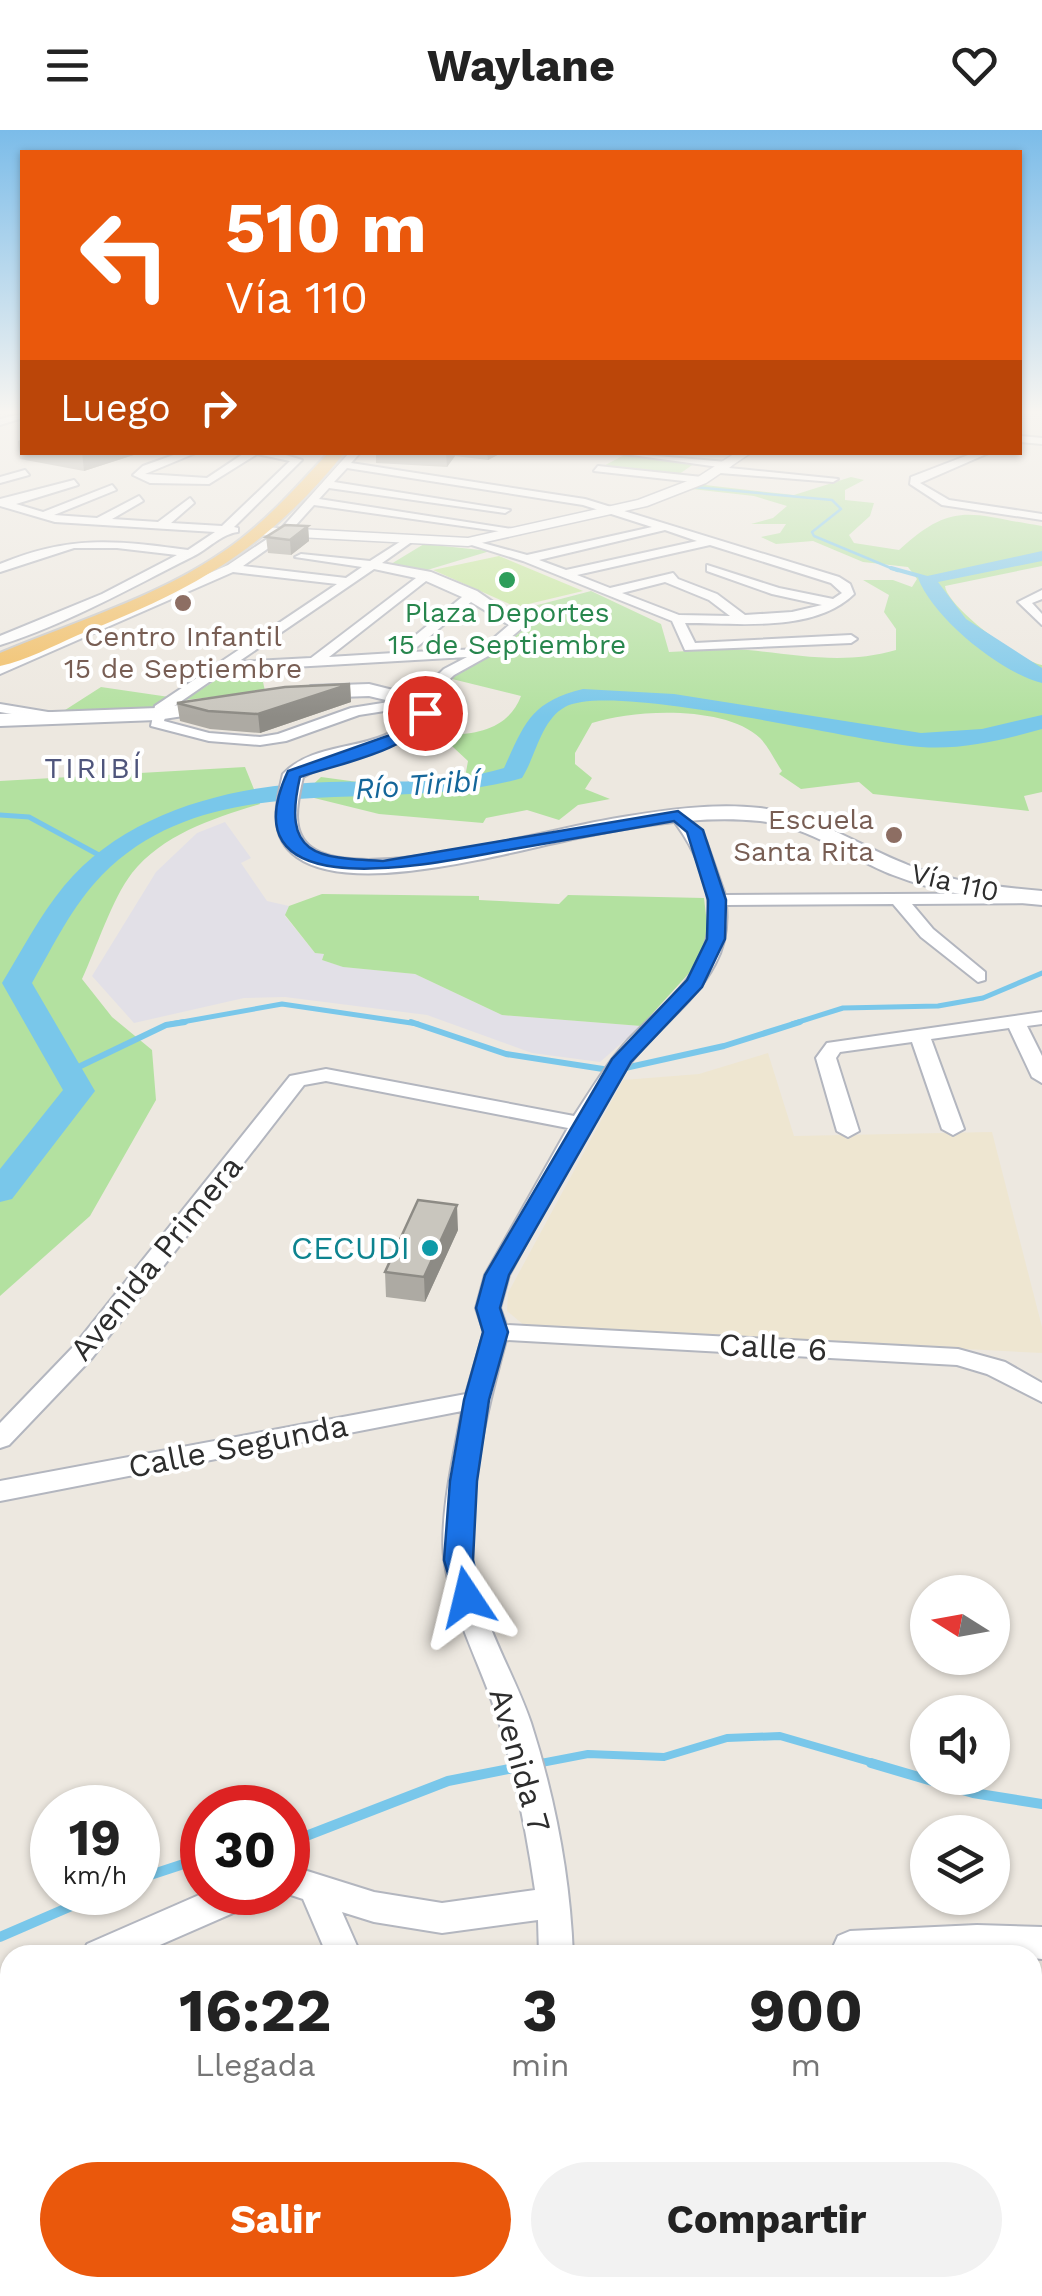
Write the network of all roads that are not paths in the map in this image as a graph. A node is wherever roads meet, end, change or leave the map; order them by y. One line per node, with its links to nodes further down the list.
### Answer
1 (111, 515): 13 (street)
2 (174, 515): 14 (street)
3 (254, 515): 16 (street)
4 (258, 515): 16 (highway)
5 (263, 515): 16 (highway)
6 (298, 515): 18 (street)
7 (418, 515): 12 (street)
8 (481, 515): 12 (street)
9 (593, 515): 17 (street)
10 (633, 515): 15 (street)
11 (41, 516): 13 (street)
12 (456, 520): 17 (street)
13 (99, 522): 14 (street)
14 (160, 526): 16 (street)
15 (668, 526): 20 (street); 24 (street)
16 (243, 530): 18 (street); 25 (highway); 25 (street)
17 (519, 531): 21 (street)
18 (283, 532): 19 (street); 28 (street)
19 (410, 540): 21 (street); 26 (street)
20 (714, 540): 22 (street); 29 (street)
21 (468, 542): 24 (street)
22 (762, 555): 36 (street); 36 (street)
23 (301, 557): 26 (street)
24 (527, 559): 29 (street)
25 (195, 564): 27 (street); 35 (highway); 37 (highway); 41 (highway); 45 (highway)
26 (372, 565): 30 (street); 31 (street)
27 (0, 568)
28 (232, 568): 31 (street); 37 (street)
29 (565, 574): 32 (street)
30 (427, 575): 33 (street); 46 (street)
31 (348, 582): 47 (street)
32 (610, 592): 38 (street); 39 (street)
33 (473, 594): 43 (street); 44 (street)
34 (1042, 594): 40 (street)
35 (106, 597): 41 (street)
36 (844, 599): 38 (street)
37 (128, 614): 48 (street)
38 (740, 617): 39 (street)
39 (677, 619): 42 (street)
40 (1042, 621)
41 (3, 639)
42 (851, 640)
43 (485, 652): 44 (street); 50 (street)
44 (398, 656): 46 (street)
45 (0, 660)
46 (315, 661): 47 (street)
47 (222, 667): 53 (street)
48 (0, 670)
49 (290, 695): 50 (main road)
50 (418, 702): 53 (street); 54 (main road, Vía 110)
51 (233, 703): 53 (main road)
52 (0, 714): 53 (main road)
53 (156, 714)
54 (678, 816): 55 (main road, Vía 110); 57 (street, Avenida 7)
55 (908, 891): 56 (main road, Vía 110); 57 (street); 58 (street)
56 (1042, 898)
57 (717, 900): 63 (street, Avenida 7)
58 (978, 976)
59 (1042, 1018): 60 (street)
60 (1015, 1020): 61 (street); 62 (street)
61 (919, 1034): 64 (street); 65 (street)
62 (1042, 1077)
63 (581, 1124): 66 (street, Avenida 7); 69 (street, Avenida Primera)
64 (953, 1130)
65 (848, 1131)
66 (496, 1332): 67 (street, Calle 6); 68 (street, Avenida 7)
67 (1042, 1394)
68 (476, 1400): 70 (street, Calle Segunda); 73 (street, Avenida 7)
69 (0, 1439)
70 (0, 1491)
71 (310, 1886): 73 (street)
72 (310, 1898): 77 (street)
73 (554, 1902): 78 (street, Avenida 7)
74 (196, 1915): 76 (street)
75 (1042, 1943): 79 (street)
76 (133, 1945)
77 (338, 1945)
78 (556, 1945)
79 (904, 1945)

